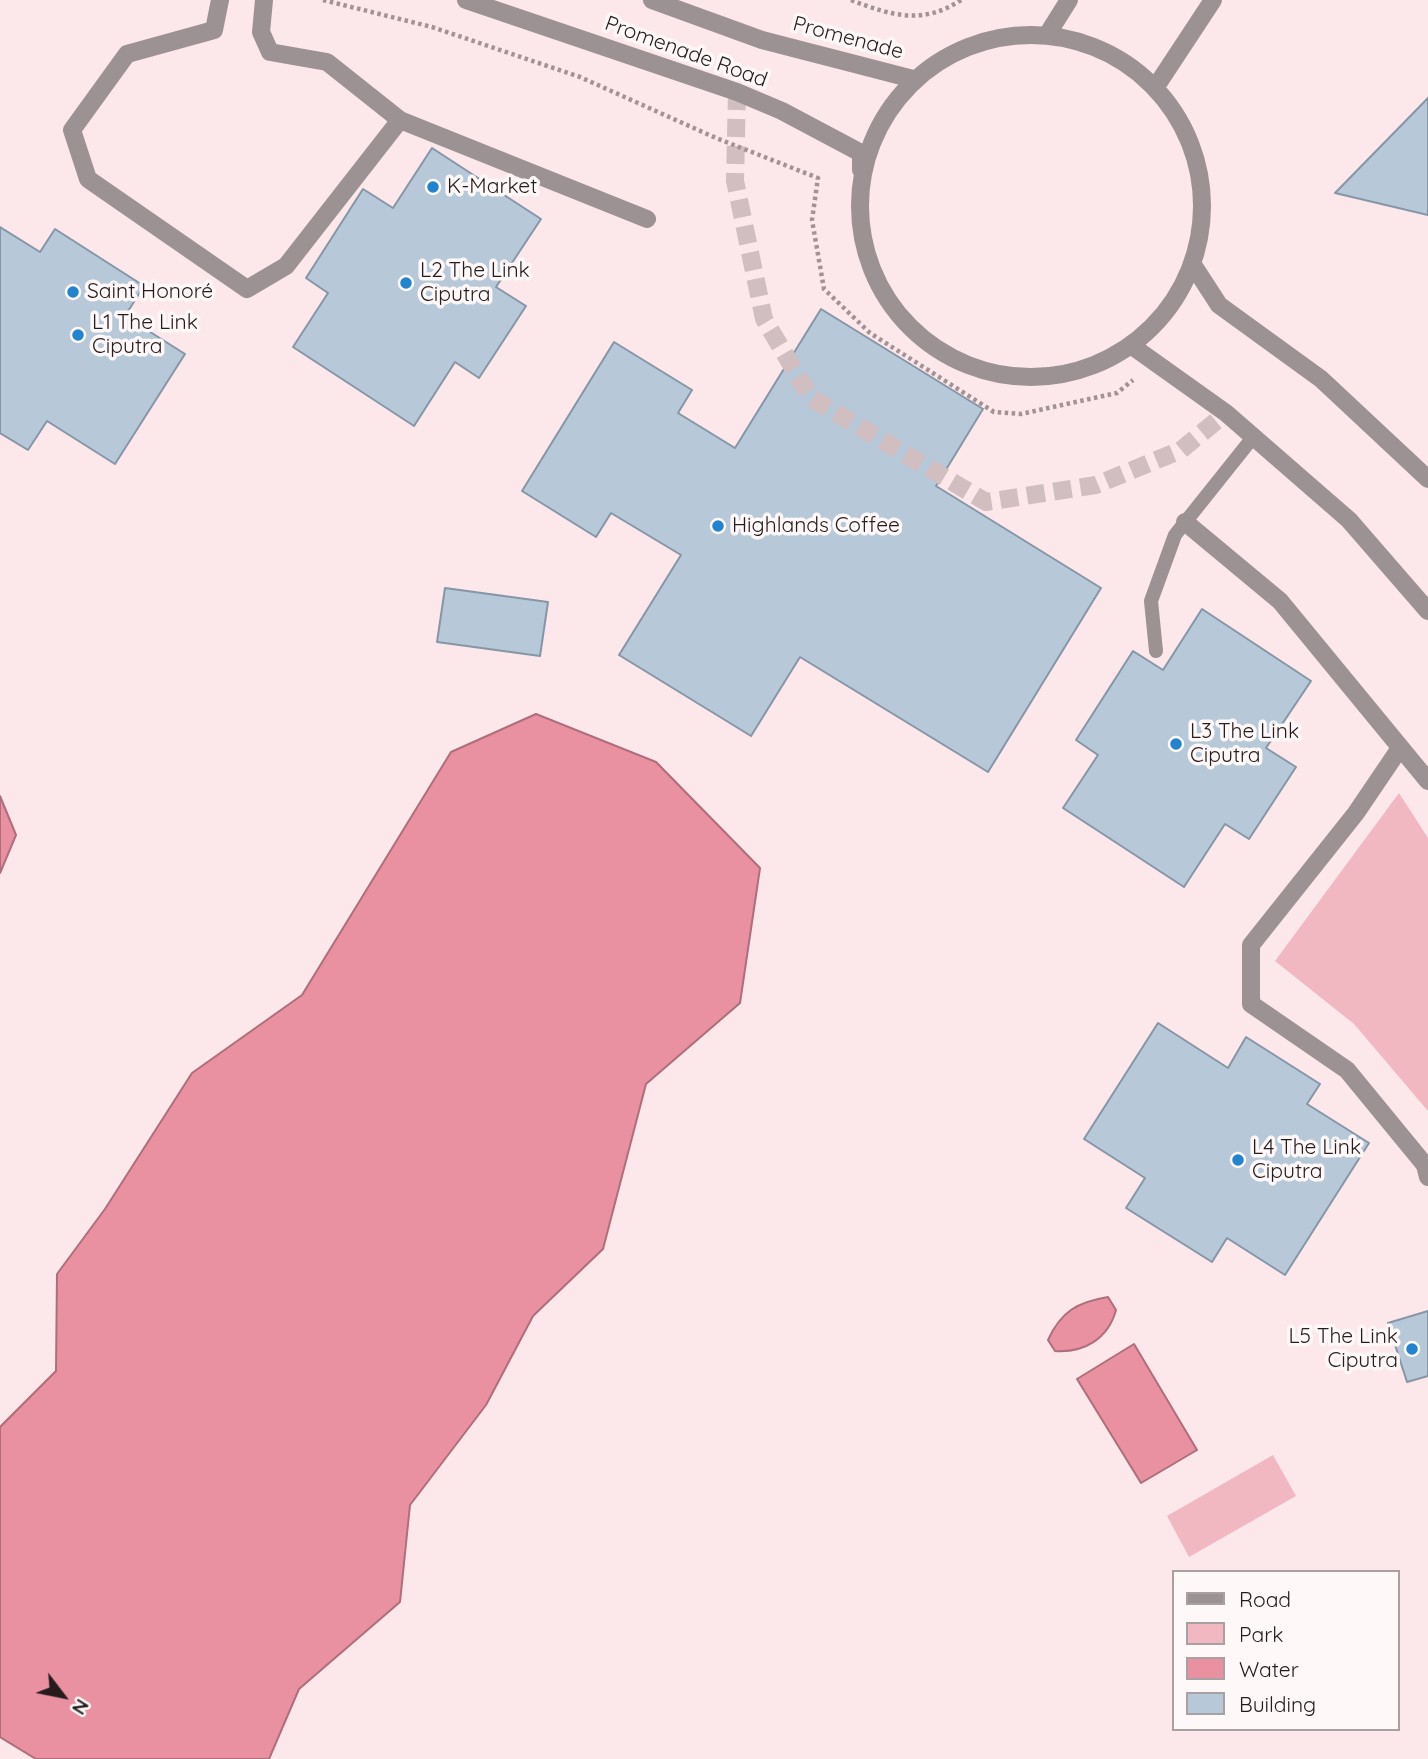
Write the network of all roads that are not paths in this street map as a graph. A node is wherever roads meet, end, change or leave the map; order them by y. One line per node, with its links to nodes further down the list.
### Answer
1 (220, 0): 10 (street)
2 (264, 0): 10 (street)
3 (466, 0): 11 (street, Promenade Road)
4 (652, 0): 8 (street, Promenade)
5 (1069, 0): 7 (street)
6 (1213, 0): 9 (street)
7 (1047, 35): 8 (street); 9 (street)
8 (913, 79): 11 (street)
9 (1154, 88): 13 (street)
10 (400, 120): 12 (street)
11 (861, 177): 14 (street)
12 (647, 219)
13 (1195, 268): 14 (street); 16 (street)
14 (1132, 346): 15 (street)
15 (1254, 436): 17 (lane); 18 (street)
16 (1428, 479)
17 (1185, 523): 19 (lane); 20 (street)
18 (1428, 611)
19 (1156, 651)
20 (1400, 748): 21 (street); 22 (street)
21 (1428, 781)
22 (1428, 1177)

